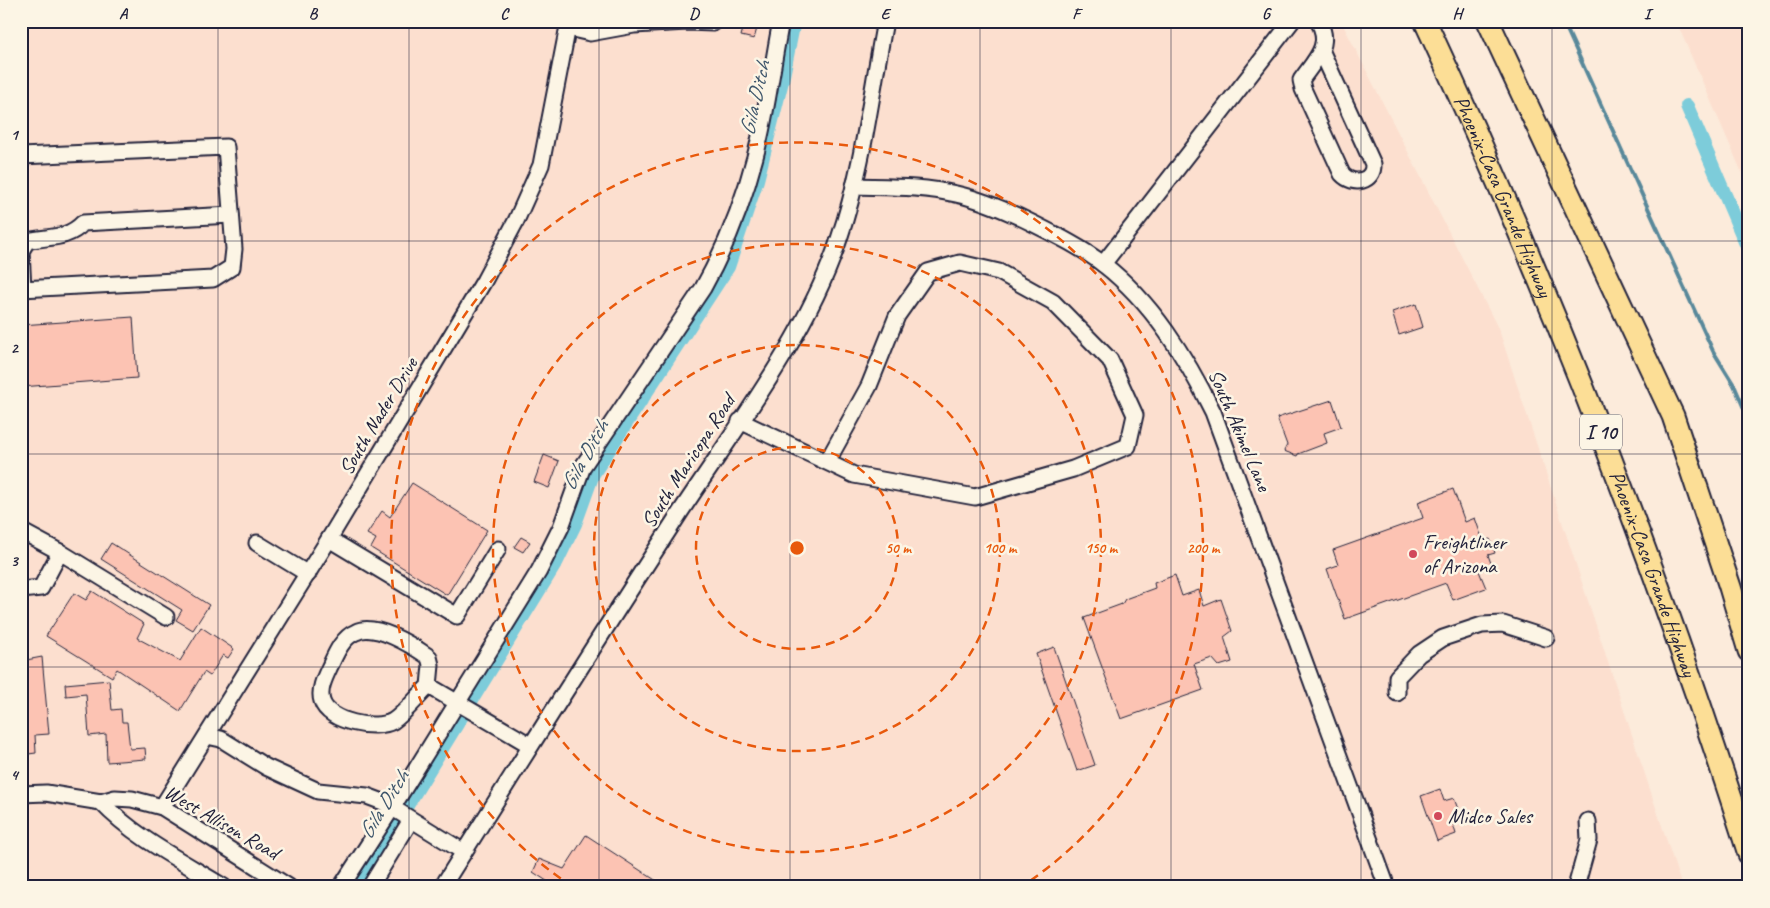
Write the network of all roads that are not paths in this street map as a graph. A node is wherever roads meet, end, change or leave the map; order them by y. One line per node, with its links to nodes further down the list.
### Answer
1 (780, 21): 31 (street)
2 (885, 21): 11 (street, South Maricopa Road)
3 (1292, 21): 13 (street)
4 (1318, 21): 9 (street)
5 (1425, 21): 41 (highway, Phoenix-Casa Grande Highway / I 10)
6 (1488, 21): 23 (highway)
7 (713, 24): 8 (street)
8 (569, 25): 18 (street, South Nader Drive)
9 (1321, 50): 9 (street)
10 (21, 156): 12 (street)
11 (854, 186): 13 (street, South Akimel Lane); 15 (street, South Maricopa Road)
12 (231, 215): 14 (street); 14 (street)
13 (1103, 264): 47 (street, South Akimel Lane)
14 (22, 289)
15 (740, 421): 16 (street); 33 (street, South Maricopa Road)
16 (827, 462): 16 (street)
17 (21, 531): 21 (street)
18 (329, 539): 20 (street); 22 (street, South Nader Drive)
19 (257, 543): 22 (street)
20 (498, 549)
21 (60, 552): 24 (street); 25 (street)
22 (308, 574): 32 (street, South Nader Drive)
23 (1730, 587): 26 (highway); 28 (highway)
24 (21, 590)
25 (166, 617)
26 (1749, 631)
27 (1546, 638): 30 (street)
28 (1749, 651)
29 (429, 686): 29 (street); 31 (street)
30 (1397, 693)
31 (458, 702): 33 (street); 37 (street)
32 (207, 736): 36 (street, South Nader Drive); 37 (street)
33 (530, 745): 40 (street, South Maricopa Road)
34 (21, 794): 35 (street, West Allison Road)
35 (101, 802): 36 (street, West Allison Road); 42 (street)
36 (162, 807): 43 (street, West Allison Road)
37 (392, 808): 38 (street); 44 (street)
38 (411, 820): 40 (street); 45 (street)
39 (1588, 821): 48 (street)
40 (464, 852): 46 (street, South Maricopa Road)
41 (1749, 854)
42 (224, 887)
43 (290, 887)
44 (341, 887)
45 (370, 887)
46 (442, 887)
47 (1387, 887)
48 (1576, 887)

